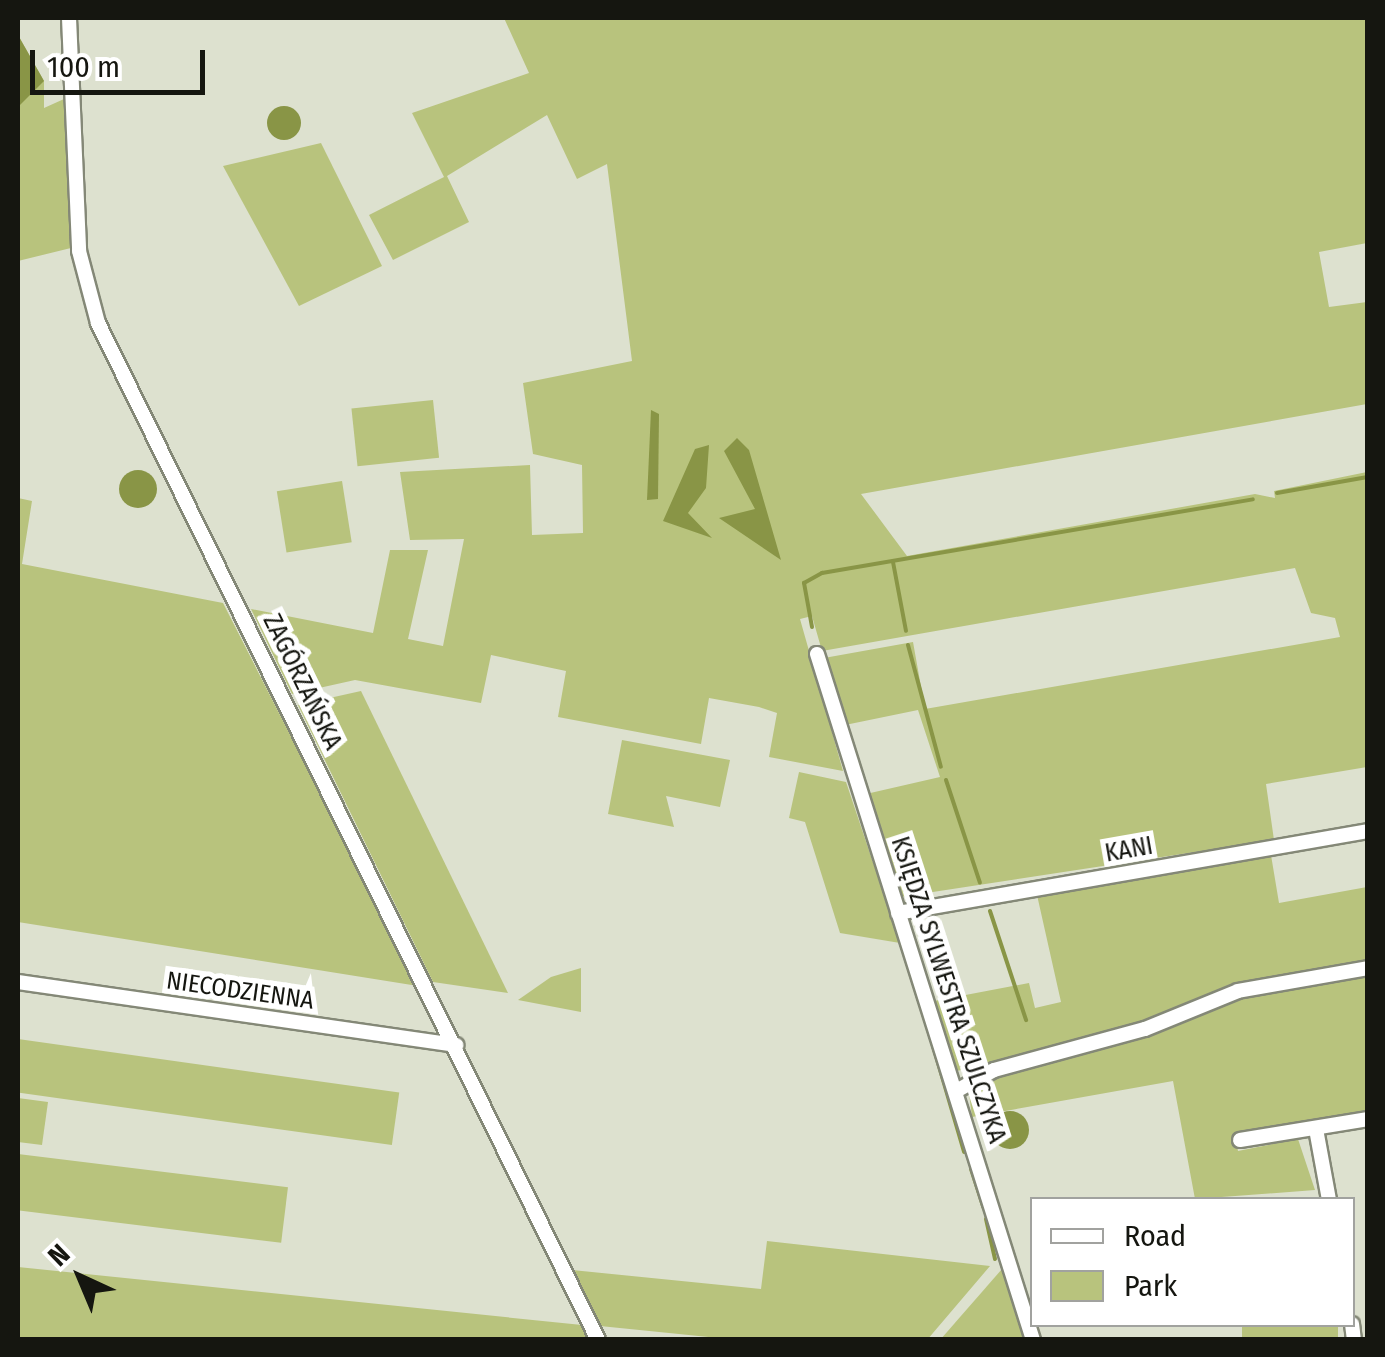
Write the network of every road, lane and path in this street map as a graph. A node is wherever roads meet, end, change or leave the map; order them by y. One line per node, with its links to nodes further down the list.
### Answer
1 (69, 18): 7 (street, ZAGÓRZAŃSKA)
2 (817, 654): 4 (street, KSIĘDZA SYLWESTRA SZULCZYKA)
3 (1368, 831): 4 (street, KANI)
4 (898, 914): 8 (street, KSIĘDZA SYLWESTRA SZULCZYKA)
5 (1368, 968): 8 (street)
6 (18, 982): 7 (street, NIECODZIENNA)
7 (456, 1045): 13 (street, ZAGÓRZAŃSKA)
8 (958, 1090): 14 (street, KSIĘDZA SYLWESTRA SZULCZYKA)
9 (1368, 1120): 10 (street)
10 (1316, 1129): 11 (street); 12 (street)
11 (1240, 1140)
12 (1328, 1197)
13 (598, 1340)
14 (1033, 1340)

